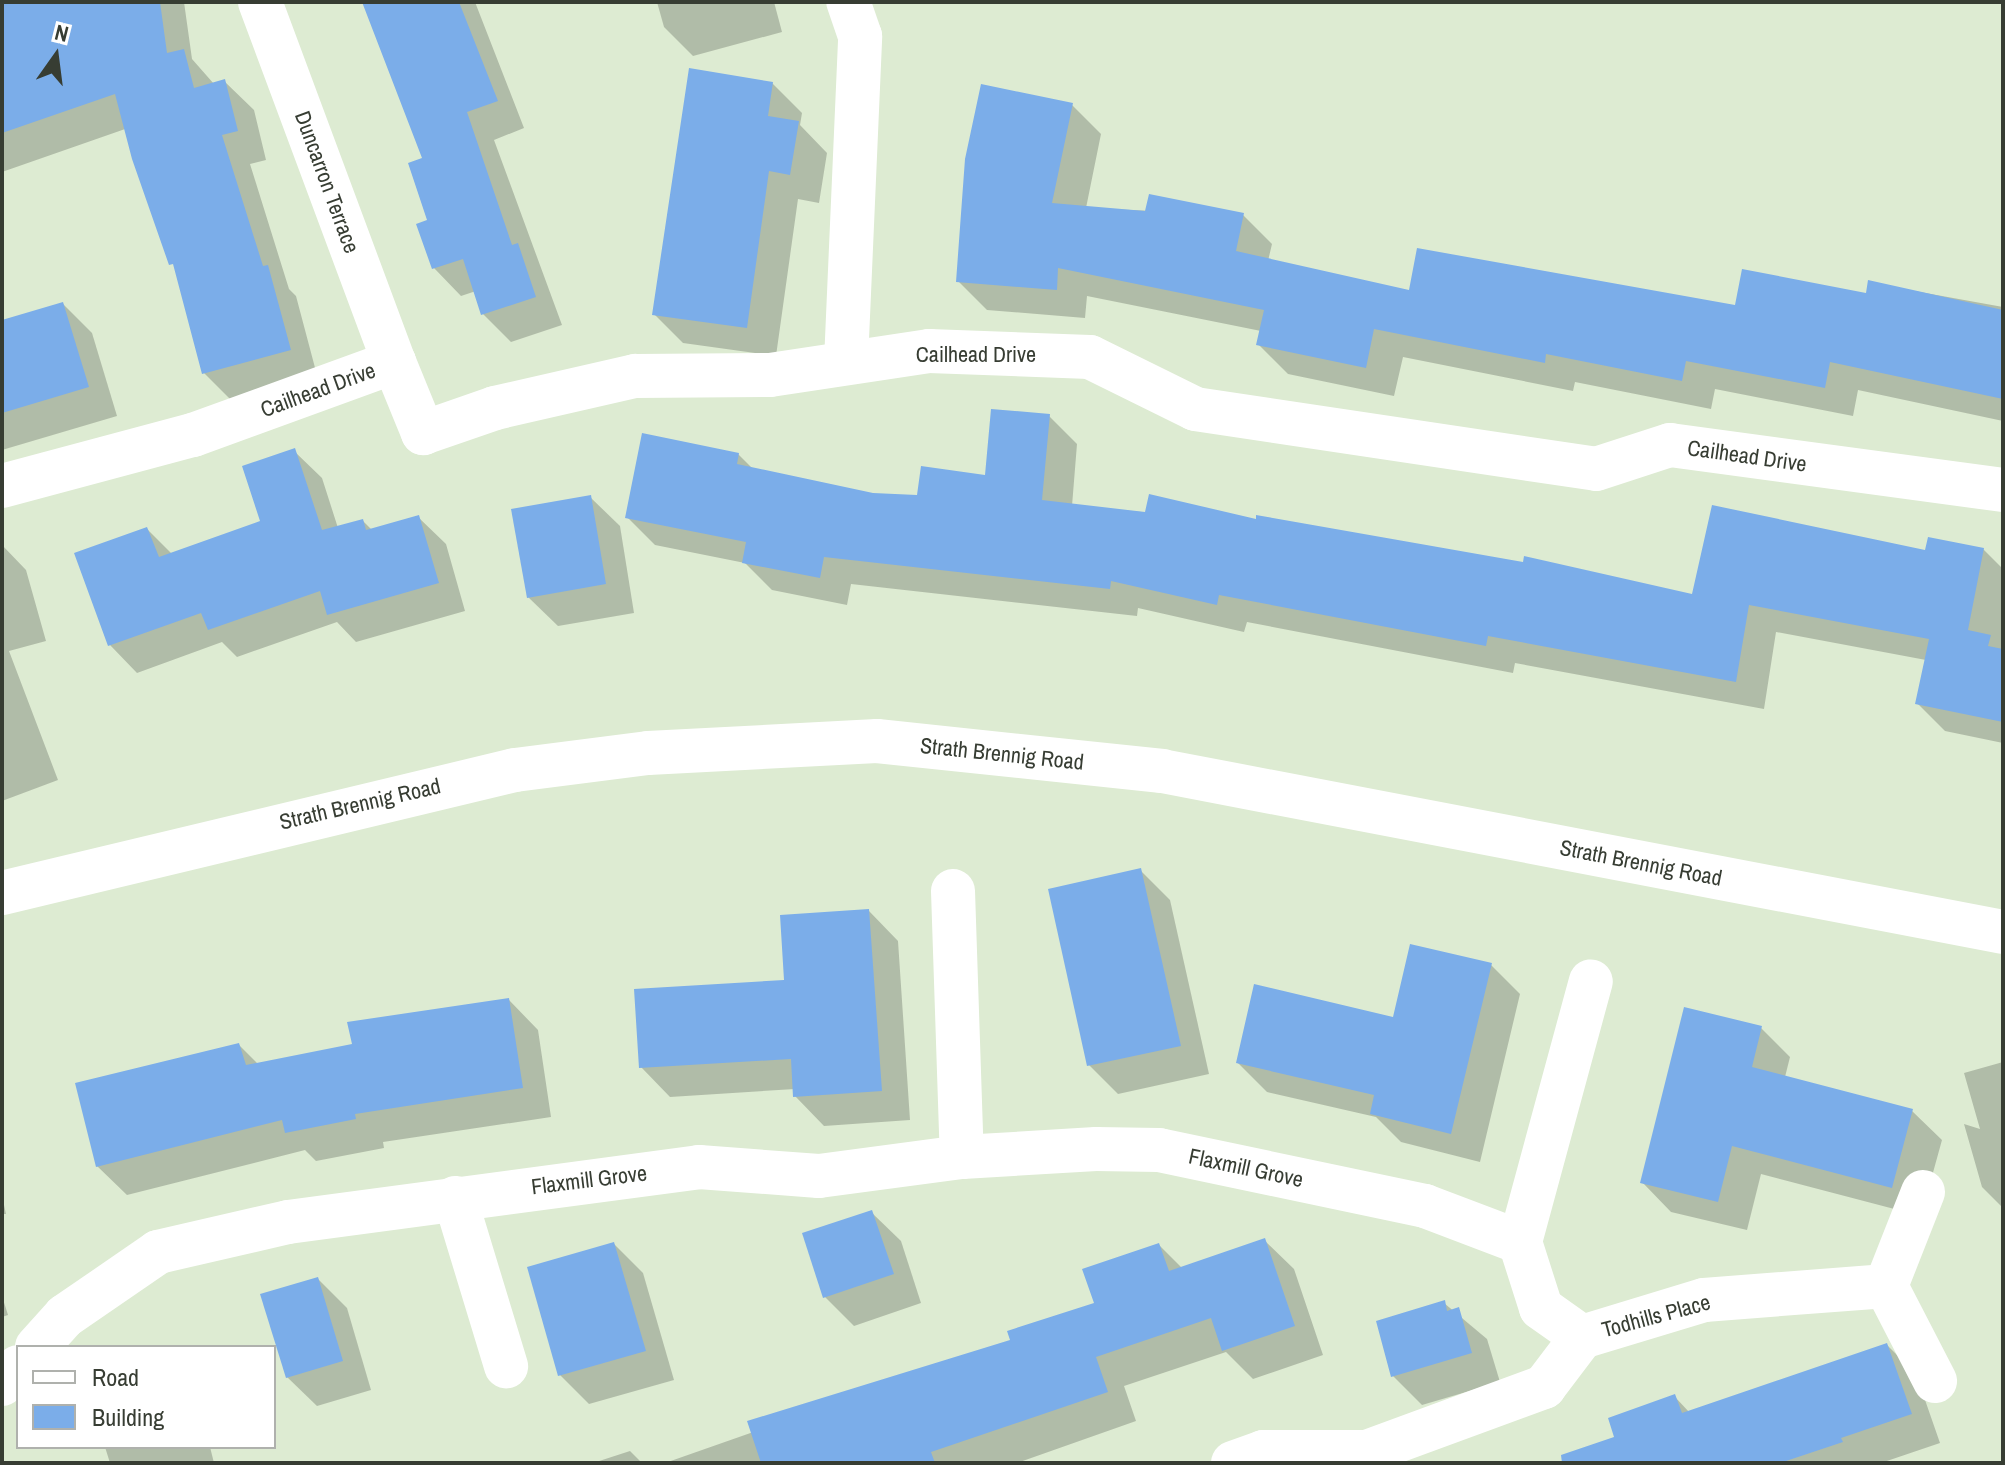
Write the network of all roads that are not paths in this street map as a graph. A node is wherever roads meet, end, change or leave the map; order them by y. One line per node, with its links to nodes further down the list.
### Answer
1 (260, 2): 3 (street, Duncarron Terrace)
2 (848, 2): 4 (street)
3 (394, 362): 4 (street, Cailhead Drive); 5 (street, Cailhead Drive)
4 (846, 362): 6 (street, Cailhead Drive)
5 (2, 486)
6 (2003, 490)
7 (953, 891): 11 (street)
8 (2, 893): 9 (street, Strath Brennig Road)
9 (2003, 932)
10 (1591, 981): 14 (street)
11 (962, 1157): 13 (street, Flaxmill Grove); 14 (street, Flaxmill Grove)
12 (1923, 1192): 15 (street)
13 (455, 1198): 17 (street, Flaxmill Grove); 18 (street)
14 (1520, 1242): 16 (street)
15 (1886, 1286): 16 (street, Todhills Place); 20 (street)
16 (1582, 1337): 22 (street, Todhills Place)
17 (39, 1345)
18 (506, 1366)
19 (16, 1369): 21 (street)
20 (1935, 1381)
21 (2, 1384)
22 (1320, 1457): 23 (street, Todhills Place)
23 (1233, 1463)

